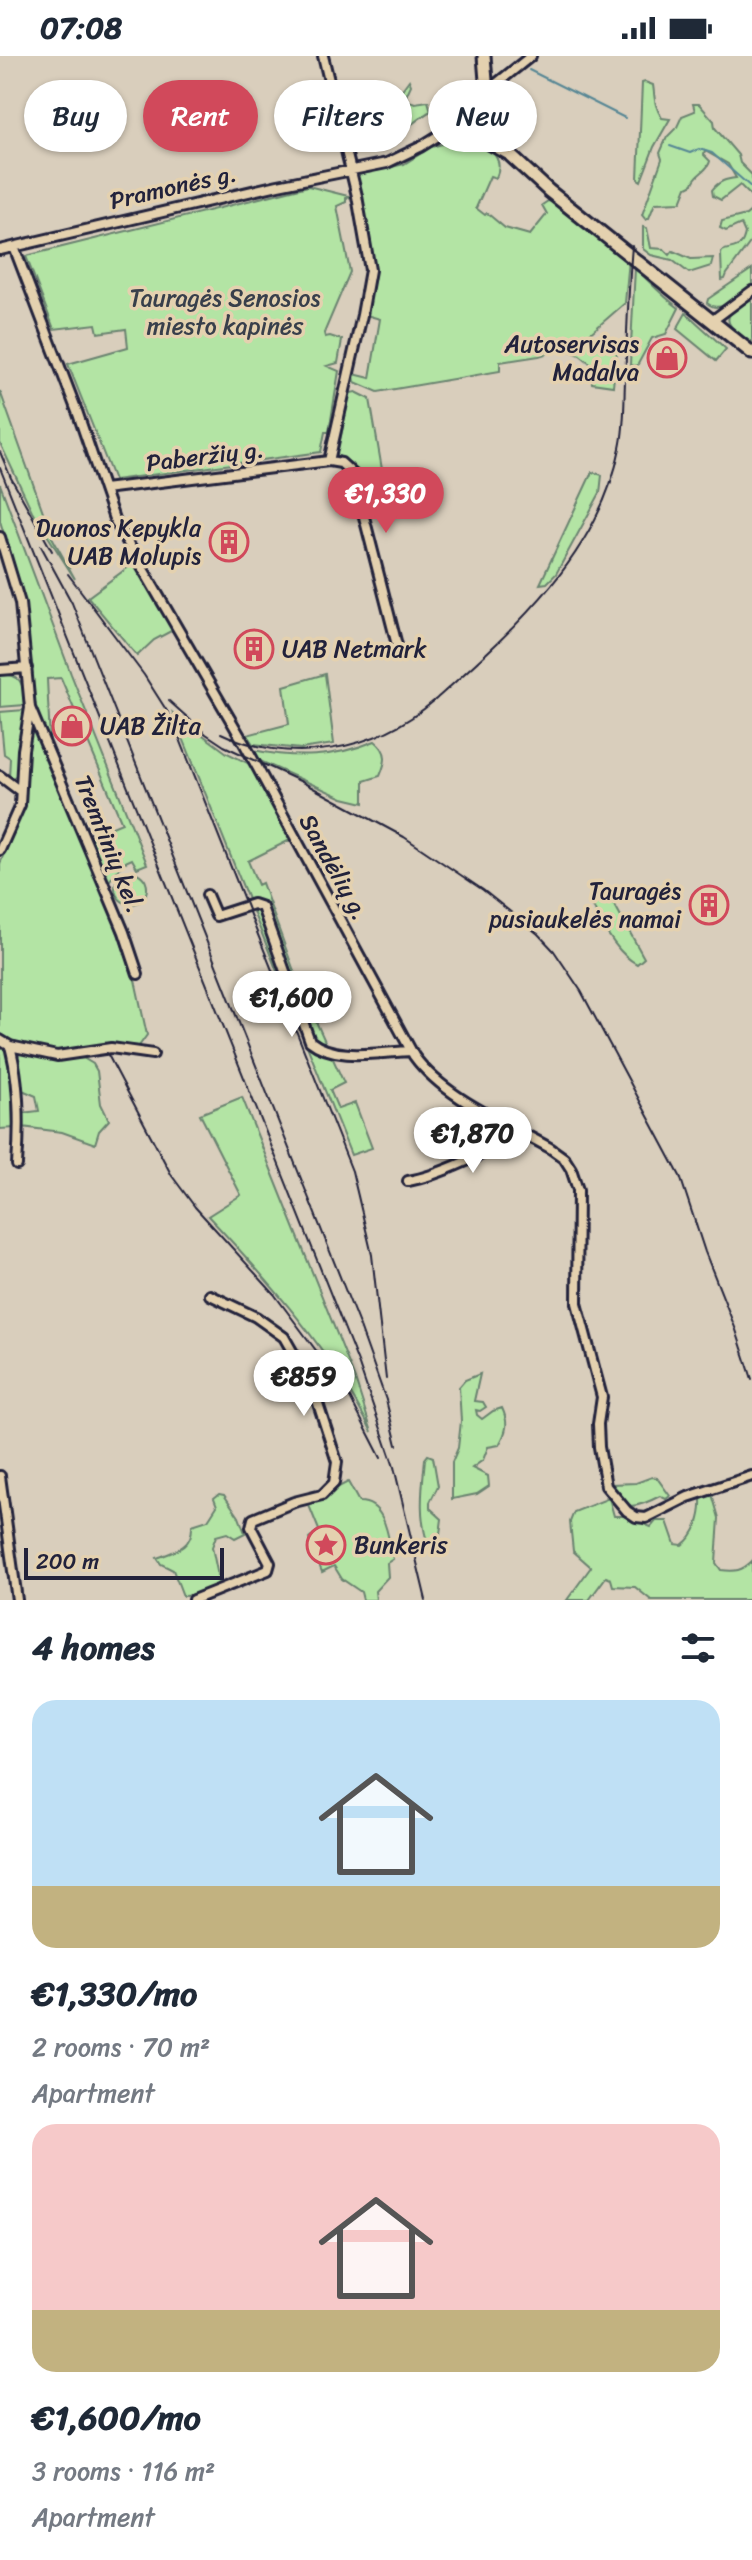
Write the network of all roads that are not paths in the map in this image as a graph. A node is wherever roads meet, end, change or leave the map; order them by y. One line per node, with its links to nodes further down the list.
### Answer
1 (323, 56): 10 (street)
2 (484, 56): 4 (main road)
3 (531, 56): 5 (street, Pramonės g.)
4 (486, 80)
5 (502, 80)
6 (428, 142): 10 (street, Pramonės g.)
7 (504, 152): 9 (street)
8 (509, 152): 9 (main road)
9 (511, 156): 14 (main road)
10 (350, 171): 11 (street, Pramonės g.); 16 (street)
11 (14, 247): 12 (street, Pramonės g.); 17 (street, Sandėlių g.)
12 (0, 250)
13 (752, 291): 14 (street)
14 (713, 320): 15 (main road)
15 (752, 353)
16 (329, 461): 17 (street, Paberžių g.); 19 (street)
17 (104, 489): 32 (street, Sandėlių g.)
18 (0, 537): 20 (street, Tremtinių kel.)
19 (398, 649)
20 (27, 668): 21 (street); 22 (street, Tremtinių kel.)
21 (0, 670)
22 (30, 708): 23 (street, Tremtinių kel.); 24 (street, Tremtinių kel.)
23 (39, 730): 24 (street); 29 (street, Tremtinių kel.)
24 (25, 732): 26 (street, Tremtinių kel.)
25 (0, 776): 26 (street)
26 (20, 791): 27 (street, Tremtinių kel.)
27 (0, 850)
28 (207, 895): 32 (street)
29 (138, 974)
30 (0, 1040): 31 (street)
31 (10, 1046): 33 (street); 35 (street)
32 (411, 1051): 34 (street, Sandėlių g.)
33 (153, 1054)
34 (517, 1130): 36 (street); 39 (street, Sandėlių g.)
35 (17, 1165)
36 (408, 1181)
37 (210, 1295): 41 (street)
38 (0, 1476): 40 (street)
39 (752, 1476)
40 (17, 1600)
41 (193, 1600)

